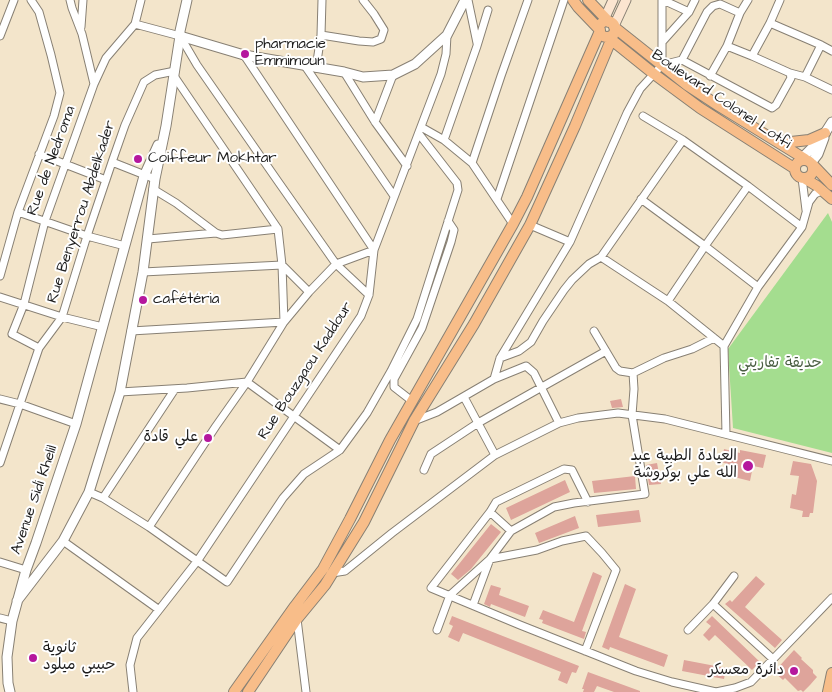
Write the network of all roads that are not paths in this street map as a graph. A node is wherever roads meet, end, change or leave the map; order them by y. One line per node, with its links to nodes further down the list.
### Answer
1 (14, 0): 29 (street)
2 (31, 0): 60 (street)
3 (70, 0): 26 (street)
4 (83, 0): 26 (street)
5 (141, 0): 24 (street)
6 (187, 0): 30 (street, Avenue Sidi Khelil)
7 (322, 0): 27 (street)
8 (363, 0): 27 (street)
9 (467, 0): 28 (street); 33 (street)
10 (528, 0): 63 (street)
11 (564, 0): 73 (street)
12 (573, 0): 25 (main road)
13 (588, 0): 25 (main road)
14 (613, 0): 25 (main road)
15 (626, 0): 25 (main road)
16 (662, 0): 21 (street); 31 (street)
17 (695, 0): 21 (street)
18 (748, 0): 22 (street)
19 (780, 0): 23 (street)
20 (488, 10): 33 (street)
21 (689, 12): 31 (street)
22 (740, 14): 34 (street); 38 (street)
23 (770, 23): 32 (street); 37 (street)
24 (135, 24): 30 (street); 49 (street, Rue de Nedroma)
25 (608, 29): 39 (main road, Boulevard Colonel Lotfi); 46 (main road, Boulevard Colonel Lotfi); 80 (main road); 81 (main road)
26 (82, 34): 49 (street)
27 (321, 35): 41 (street)
28 (447, 35): 45 (street); 55 (street, Rue Bouzgaou Kaddour)
29 (0, 36)
30 (180, 36): 36 (street); 44 (street, Avenue Sidi Khelil); 92 (street)
31 (663, 41): 39 (street)
32 (821, 45): 35 (street); 48 (street)
33 (477, 46): 58 (street)
34 (727, 46): 37 (street); 47 (street)
35 (832, 51)
36 (244, 55): 40 (street); 90 (street)
37 (752, 56): 43 (street)
38 (682, 60): 39 (street); 47 (street)
39 (662, 65): 46 (street); 57 (main road, Boulevard Colonel Lotfi)
40 (306, 66): 41 (street); 72 (street)
41 (316, 68): 42 (street)
42 (344, 72): 45 (street); 52 (street)
43 (790, 73): 47 (street); 48 (street)
44 (174, 74): 54 (street, Avenue Sidi Khelil); 61 (street, Rue Benyerrou Abdelkader); 83 (street)
45 (393, 74): 52 (street)
46 (654, 74): 62 (main road, Boulevard Colonel Lotfi); 87 (street)
47 (710, 76)
48 (805, 77): 50 (street)
49 (94, 84): 64 (street, Rue de Nedroma)
50 (832, 90)
51 (643, 116): 59 (street)
52 (375, 122): 65 (street)
53 (832, 122): 56 (street)
54 (166, 126): 66 (street, Avenue Sidi Khelil); 69 (street, Avenue Sidi Khelil)
55 (420, 131): 58 (street); 65 (street, Rue Bouzgaou Kaddour); 79 (street)
56 (825, 133): 57 (main road); 62 (street)
57 (773, 139): 62 (main road, Boulevard Colonel Lotfi)
58 (444, 140): 63 (street)
59 (683, 140): 70 (street); 75 (street)
60 (39, 154): 64 (street); 77 (street)
61 (112, 162): 66 (street); 68 (street, Rue Benyerrou Abdelkader)
62 (804, 162): 67 (main road, Boulevard Colonel Lotfi); 67 (main road); 71 (main road, Boulevard Colonel Lotfi)
63 (472, 163): 73 (street)
64 (66, 164): 68 (street); 78 (street, Rue de Nedroma)
65 (407, 166): 72 (street, Rue Bouzgaou Kaddour)
66 (144, 176): 69 (street); 88 (street, Avenue Sidi Khelil)
67 (803, 178): 71 (main road, Boulevard Colonel Lotfi); 76 (street)
68 (106, 180): 85 (street, Rue Benyerrou Abdelkader)
69 (154, 184): 84 (street); 86 (street, Avenue Sidi Khelil)
70 (748, 186): 82 (street); 89 (street)
71 (827, 188): 74 (main road, Boulevard Colonel Lotfi); 76 (street)
72 (394, 196): 90 (street, Rue Bouzgaou Kaddour)
73 (497, 199): 80 (street)
74 (832, 199)
75 (641, 200): 89 (street); 91 (street)
76 (806, 210): 82 (street)
77 (18, 212): 78 (street); 95 (street)
78 (45, 221): 85 (street); 101 (street, Rue de Nedroma)
79 (448, 221): 120 (street); 129 (street)
80 (513, 224): 120 (main road)
81 (530, 225): 87 (street); 124 (main road)
82 (802, 227): 96 (street)
83 (278, 229): 84 (street); 93 (street)
84 (216, 233): 86 (street)
85 (87, 236): 88 (street); 102 (street, Rue Benyerrou Abdelkader)
86 (148, 240): 94 (street, Avenue Sidi Khelil)
87 (570, 242): 111 (street)
88 (125, 246): 104 (street, Avenue Sidi Khelil)
89 (705, 246): 96 (street); 100 (street)
90 (374, 250): 92 (street); 98 (street, Rue Bouzgaou Kaddour)
91 (601, 257): 100 (street); 111 (street)
92 (336, 264): 97 (street); 98 (street)
93 (282, 266): 94 (street); 97 (street); 103 (street)
94 (143, 272): 105 (street, Avenue Sidi Khelil)
95 (0, 276)
96 (758, 287): 108 (street)
97 (309, 292): 103 (street)
98 (369, 295): 123 (street, Rue Bouzgaou Kaddour)
99 (0, 297): 101 (street)
100 (668, 300): 107 (street)
101 (24, 304): 102 (street); 109 (street, Rue de Nedroma)
102 (62, 317): 104 (street); 109 (street, Rue Benyerrou Abdelkader)
103 (284, 322): 105 (street); 114 (street)
104 (103, 327): 127 (street, Avenue Sidi Khelil)
105 (131, 331): 117 (street, Avenue Sidi Khelil)
106 (594, 331): 110 (street)
107 (714, 338): 108 (street); 112 (street)
108 (724, 346): 128 (street)
109 (39, 348): 121 (street, Rue Benyerrou Abdelkader)
110 (606, 351): 112 (street); 115 (street)
111 (500, 358): 113 (street)
112 (633, 374): 122 (street)
113 (494, 379): 115 (street); 118 (street)
114 (247, 382): 116 (street); 123 (street); 138 (street)
115 (541, 388): 125 (street); 126 (street)
116 (175, 389): 117 (street); 135 (street)
117 (120, 392): 134 (street, Avenue Sidi Khelil)
118 (464, 397): 124 (street); 125 (street)
119 (0, 400): 121 (street)
120 (412, 401): 145 (main road)
121 (20, 404): 127 (street); 132 (street, Rue Benyerrou Abdelkader)
122 (632, 415): 126 (street); 128 (street); 136 (street)
123 (294, 416): 129 (street); 141 (street, Rue Bouzgaou Kaddour)
124 (414, 421): 145 (main road)
125 (478, 423): 130 (street); 133 (street)
126 (559, 423): 130 (street)
127 (76, 424): 144 (street, Avenue Sidi Khelil)
128 (726, 434): 131 (street)
129 (340, 450): 141 (street)
130 (495, 455): 145 (street)
131 (832, 461)
132 (0, 463)
133 (424, 470)
134 (88, 492): 135 (street); 140 (street, Avenue Sidi Khelil)
135 (103, 498): 138 (street)
136 (588, 502): 137 (street); 139 (street)
137 (490, 512): 139 (street); 147 (street)
138 (150, 527): 141 (street)
139 (511, 531): 142 (street)
140 (63, 540): 149 (street, Avenue Sidi Khelil); 152 (street)
141 (198, 560): 152 (street, Rue Bouzgaou Kaddour)
142 (490, 560): 147 (street); 151 (street); 158 (street)
143 (0, 562): 144 (street)
144 (26, 570): 149 (street, Avenue Sidi Khelil)
145 (328, 571): 154 (main road); 163 (main road)
146 (734, 576): 150 (street)
147 (450, 595): 151 (street); 156 (street)
148 (832, 598): 159 (street)
149 (18, 601): 155 (street)
150 (713, 604): 157 (street); 159 (street)
151 (473, 605): 158 (street)
152 (158, 610): 162 (street, Rue Bouzgaou Kaddour)
153 (0, 618): 155 (street)
154 (297, 619): 164 (main road); 165 (street)
155 (12, 621): 161 (street)
156 (437, 630)
157 (688, 630)
158 (585, 651): 159 (street)
159 (773, 659)
160 (832, 673): 166 (main road)
161 (6, 686)
162 (133, 692)
163 (234, 692)
164 (248, 692)
165 (306, 692)
166 (828, 692)

